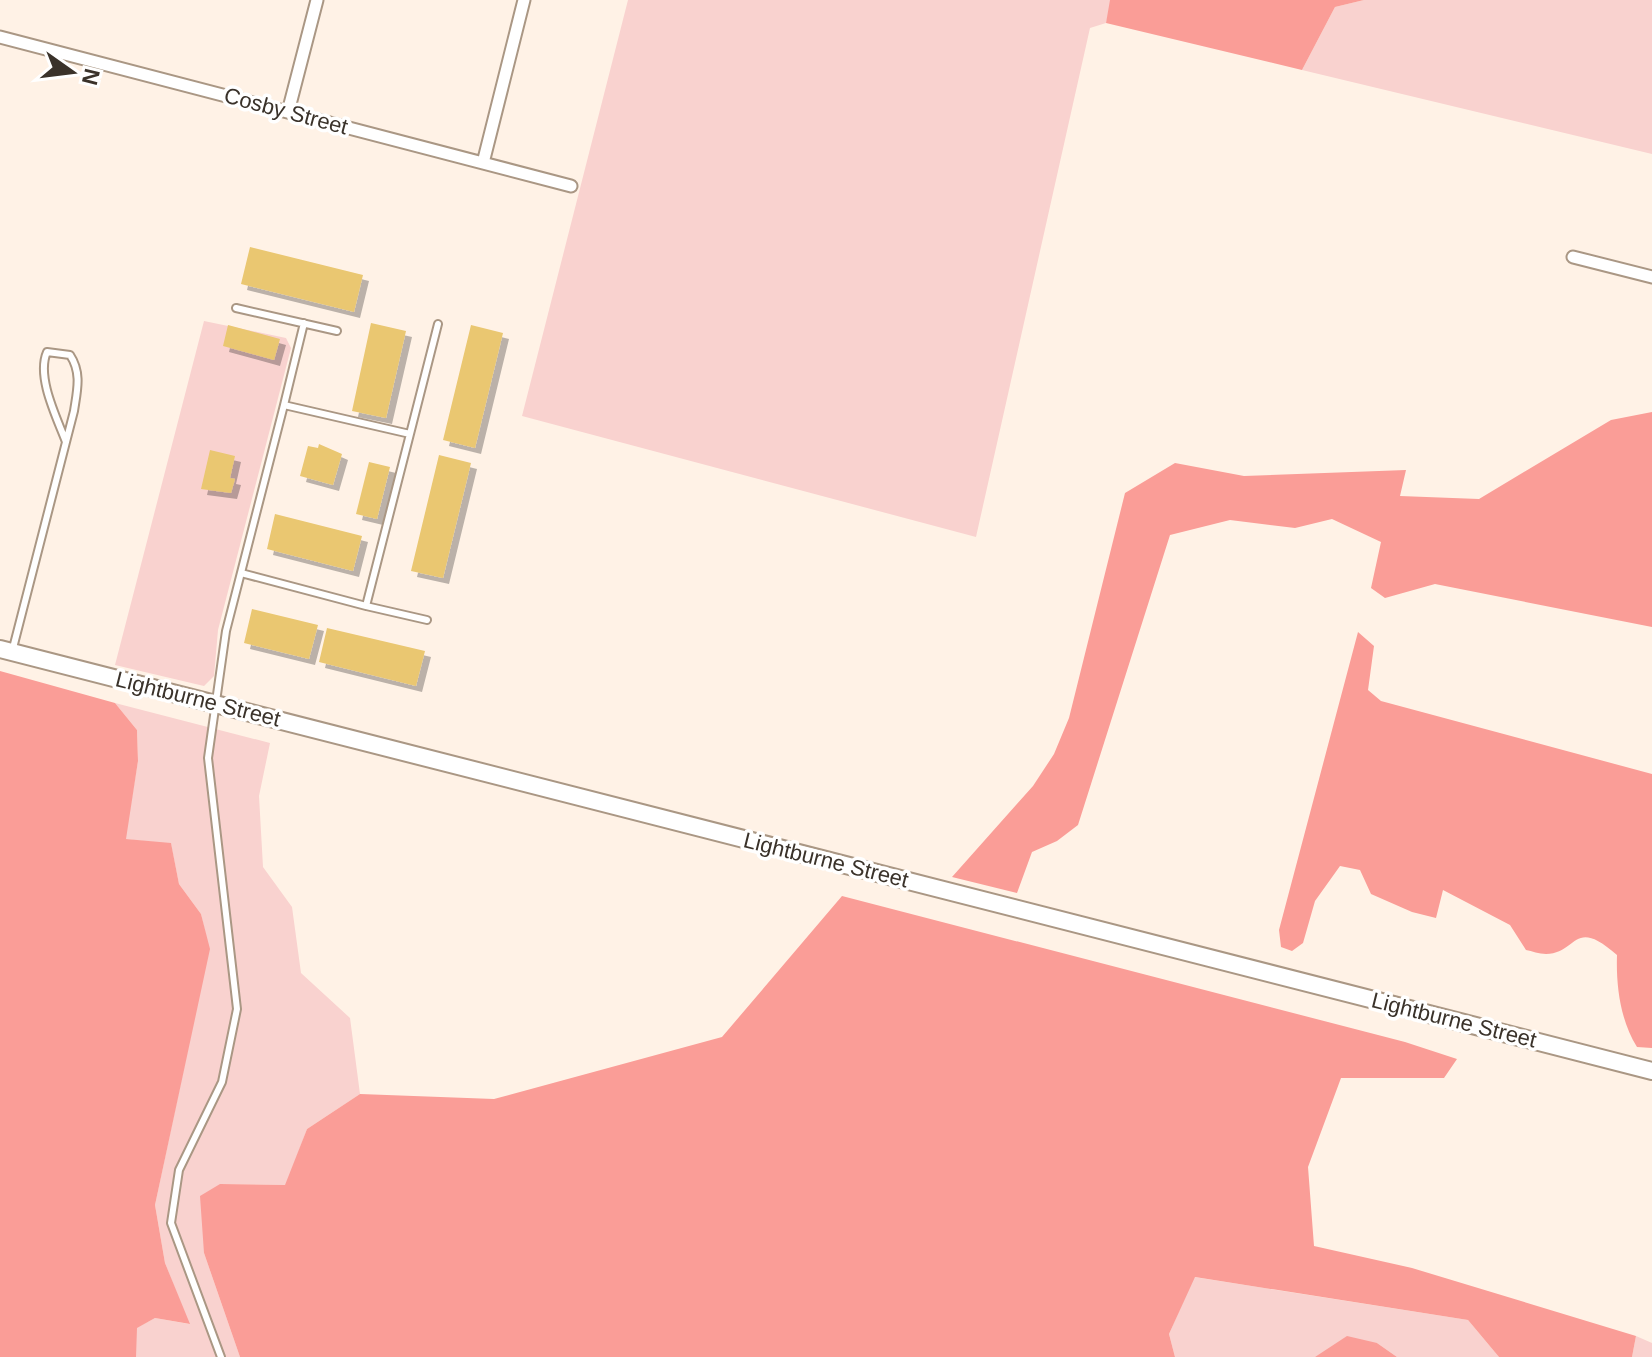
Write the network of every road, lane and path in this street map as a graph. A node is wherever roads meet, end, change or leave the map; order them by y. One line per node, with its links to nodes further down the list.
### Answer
1 (317, 0): 4 (street)
2 (524, 0): 5 (street)
3 (0, 37): 4 (street, Cosby Street)
4 (288, 112): 5 (street, Cosby Street)
5 (483, 163): 6 (street, Cosby Street)
6 (571, 186)
7 (1573, 257): 8 (street)
8 (1652, 277)
9 (236, 308): 10 (lane)
10 (304, 323): 12 (lane); 13 (lane)
11 (438, 324): 14 (lane)
12 (337, 331)
13 (284, 405): 14 (lane); 16 (lane)
14 (410, 434): 17 (lane)
15 (66, 442): 15 (lane); 19 (lane)
16 (241, 573): 17 (lane); 20 (lane)
17 (366, 606): 18 (lane)
18 (427, 620)
19 (6, 650): 20 (main road, Lightburne Street)
20 (217, 703): 21 (main road, Lightburne Street); 22 (lane)
21 (1652, 1071)
22 (221, 1357)

